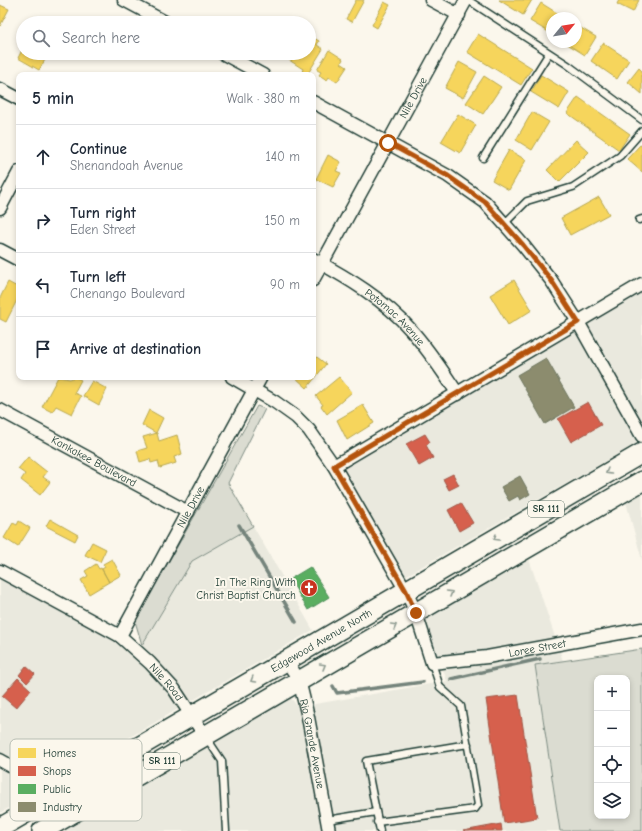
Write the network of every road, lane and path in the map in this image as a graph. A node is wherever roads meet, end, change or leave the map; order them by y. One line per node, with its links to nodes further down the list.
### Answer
1 (124, 0): 5 (street)
2 (431, 0): 4 (street)
3 (467, 0): 4 (street, Nile Drive); 6 (lane)
4 (459, 15): 14 (street, Nile Drive)
5 (154, 16)
6 (549, 52): 12 (lane); 15 (lane)
7 (235, 60): 8 (street)
8 (257, 72)
9 (0, 89): 10 (street)
10 (16, 97)
11 (316, 104): 14 (street)
12 (642, 120)
13 (642, 131): 18 (lane)
14 (388, 143): 18 (street); 21 (street, Nile Drive)
15 (483, 158)
16 (16, 178): 17 (street)
17 (0, 208)
18 (504, 224): 23 (street)
19 (0, 250): 20 (street)
20 (16, 258)
21 (317, 261): 27 (street, Potomac Avenue)
22 (642, 284): 23 (street)
23 (578, 322): 27 (street); 29 (street)
24 (237, 380): 26 (street)
25 (260, 380): 26 (street, Nile Drive)
26 (255, 390): 31 (street); 33 (street, Nile Drive)
27 (458, 394): 31 (street)
28 (0, 410): 33 (street, Kankakee Boulevard)
29 (642, 436)
30 (642, 453): 35 (main road, Edgewood Avenue North / SR 111, one-way to 35)
31 (334, 466): 35 (street)
32 (642, 481): 36 (main road, SR 111, one-way to 32)
33 (188, 512): 38 (street, Nile Drive)
34 (0, 571): 38 (street)
35 (406, 591): 36 (street); 39 (main road, Edgewood Avenue North / SR 111)
36 (416, 613): 40 (street); 41 (main road, SR 111, one-way to 36)
37 (642, 629): 40 (street, Loree Street)
38 (120, 636): 42 (street, Nile Road)
39 (286, 660): 41 (street, Rio Grande Avenue); 42 (main road, Edgewood Avenue North / SR 111, one-way to 42)
40 (432, 663): 44 (lane)
41 (298, 680): 43 (main road, SR 111); 53 (street, Rio Grande Avenue)
42 (193, 716): 43 (street, Nile Road); 45 (main road, Edgewood Avenue North / SR 111)
43 (205, 736): 48 (main road, SR 111); 56 (lane)
44 (468, 744): 49 (lane); 52 (lane)
45 (142, 746)
46 (0, 760): 47 (street)
47 (10, 766)
48 (142, 773)
49 (376, 812): 52 (lane); 53 (lane)
50 (12, 821): 54 (main road, Edgewood Avenue North / SR 111)
51 (59, 821): 55 (main road, SR 111)
52 (378, 822): 57 (lane)
53 (328, 825)
54 (0, 828)
55 (42, 831)
56 (226, 831)
57 (380, 831)

